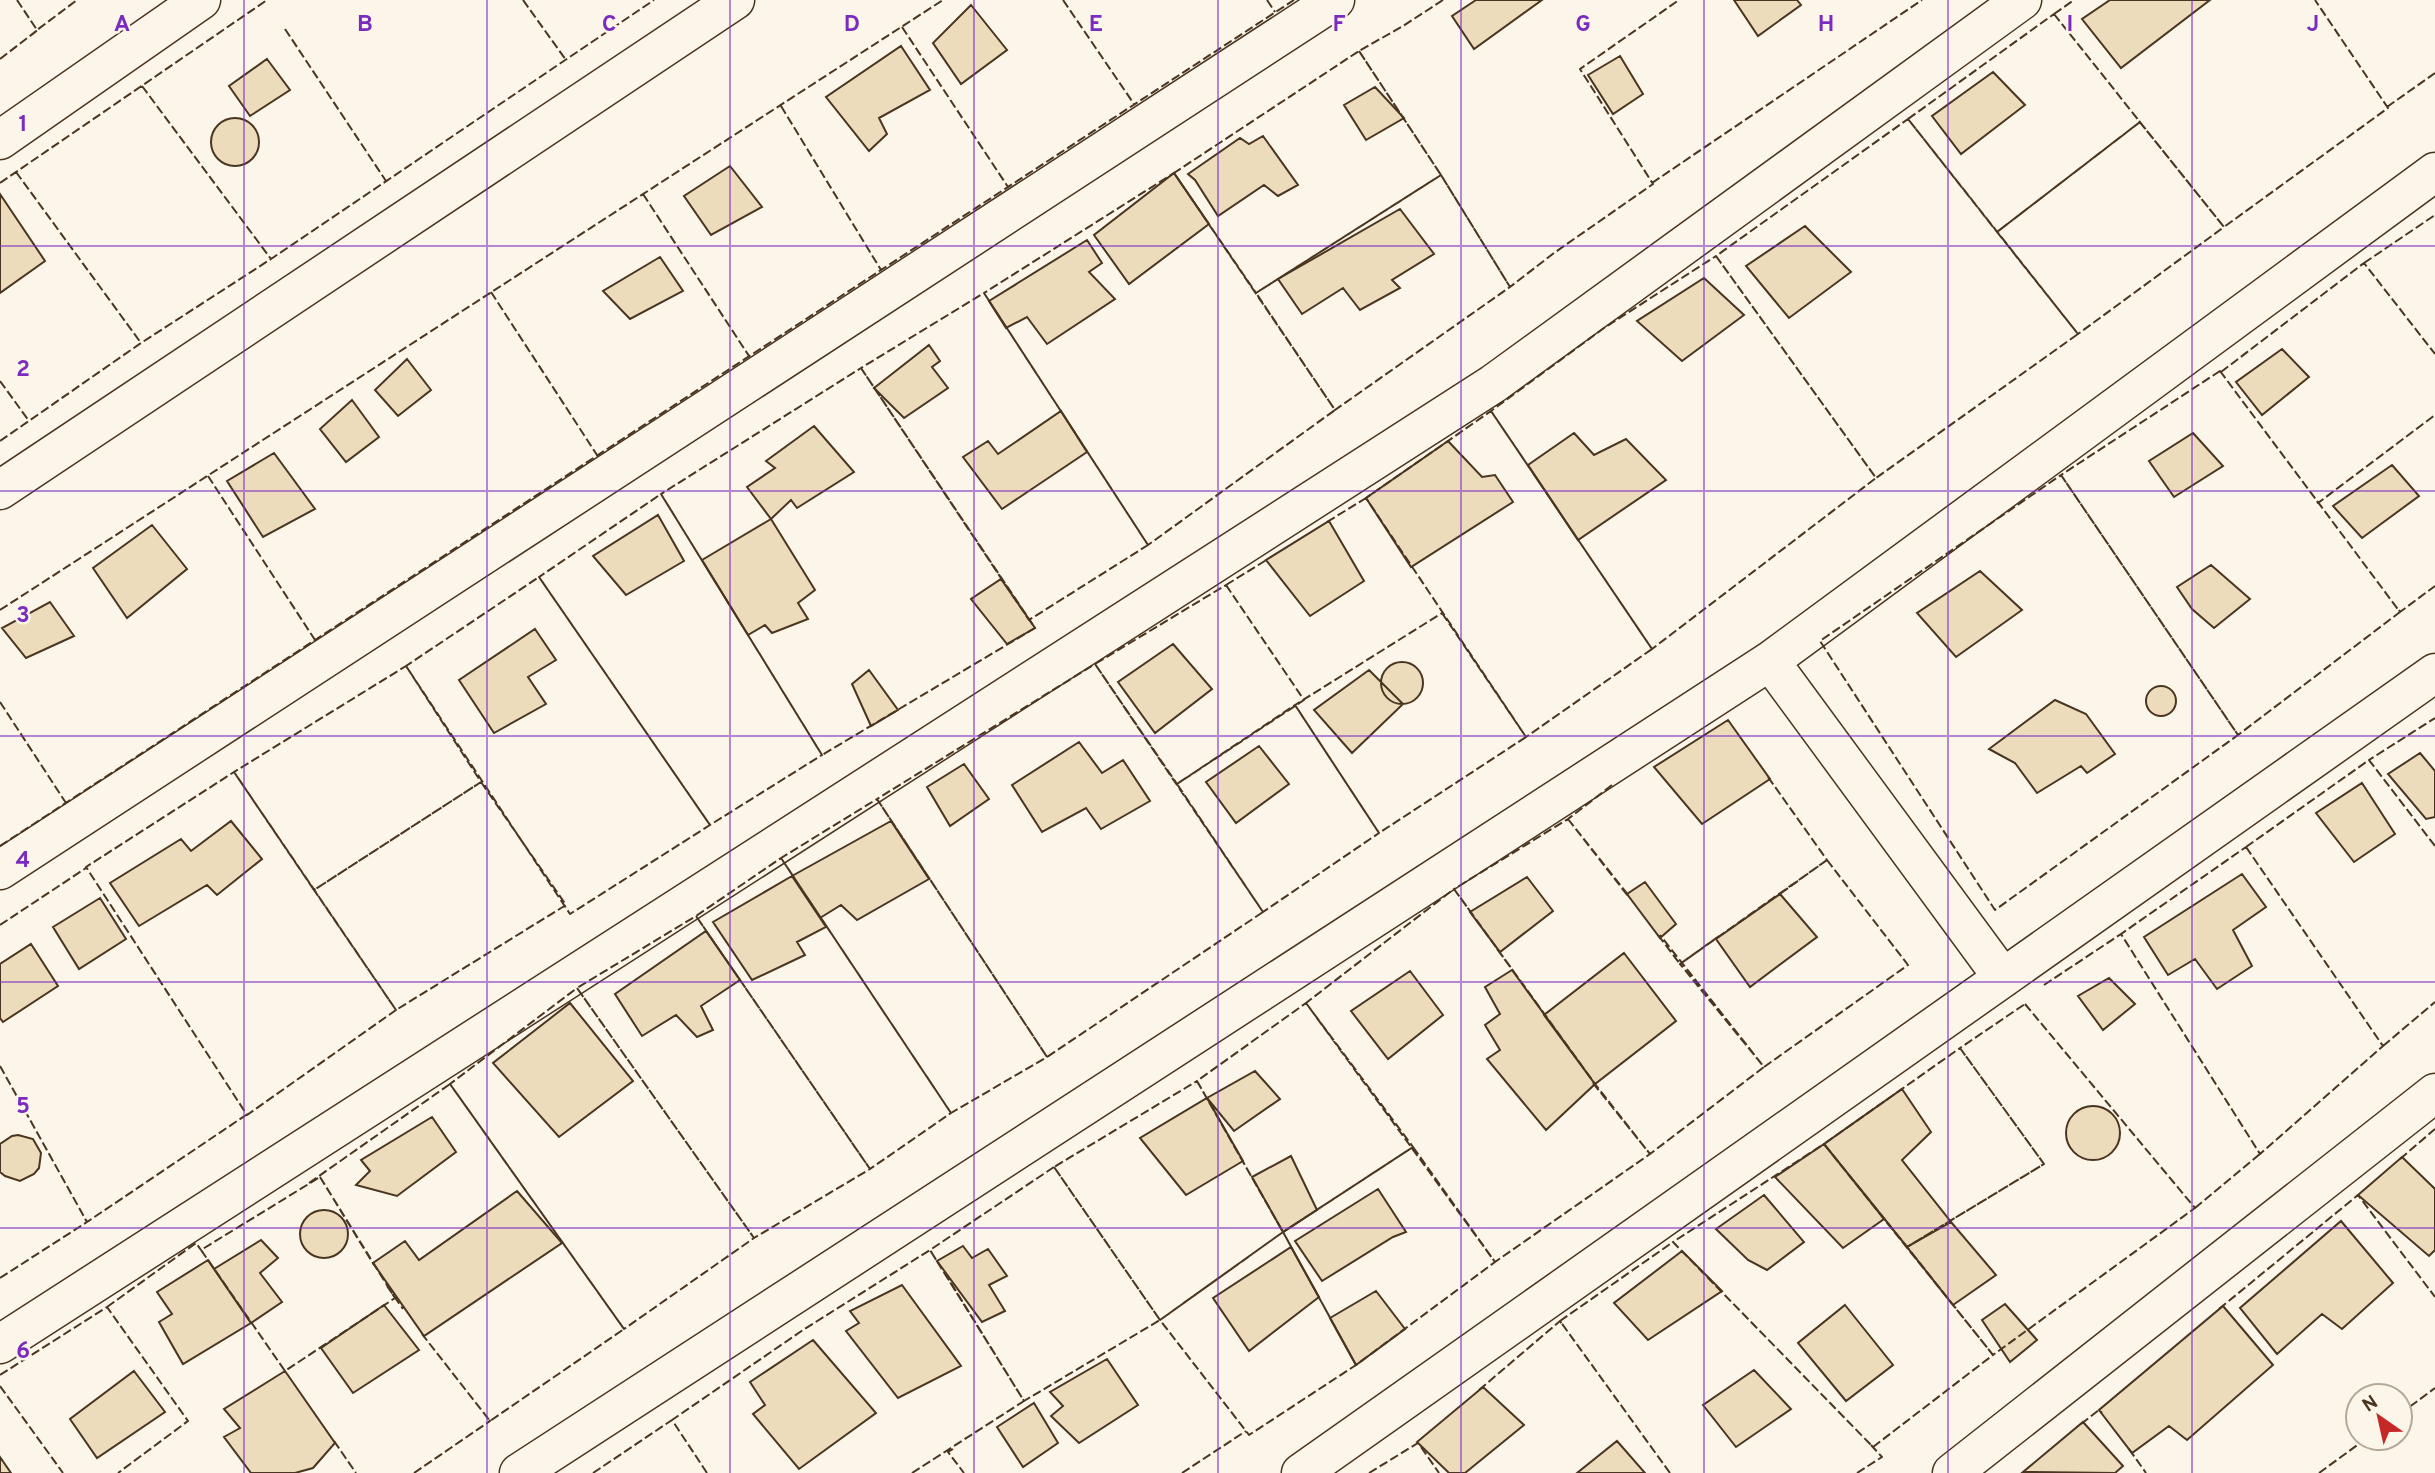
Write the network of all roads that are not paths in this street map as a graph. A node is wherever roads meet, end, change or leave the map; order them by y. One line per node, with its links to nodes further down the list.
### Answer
1 (201, 0): 5 (street)
2 (735, 0): 7 (street)
3 (1335, 0): 10 (street)
4 (2022, 0): 13 (street)
5 (0, 140)
6 (2435, 172): 8 (street)
7 (0, 490)
8 (1770, 660): 11 (street); 14 (street)
9 (2435, 673): 11 (street)
10 (0, 870)
11 (2003, 978): 15 (street)
12 (2435, 1093): 16 (street)
13 (0, 1344)
14 (519, 1473)
15 (1301, 1473)
16 (1952, 1473)

